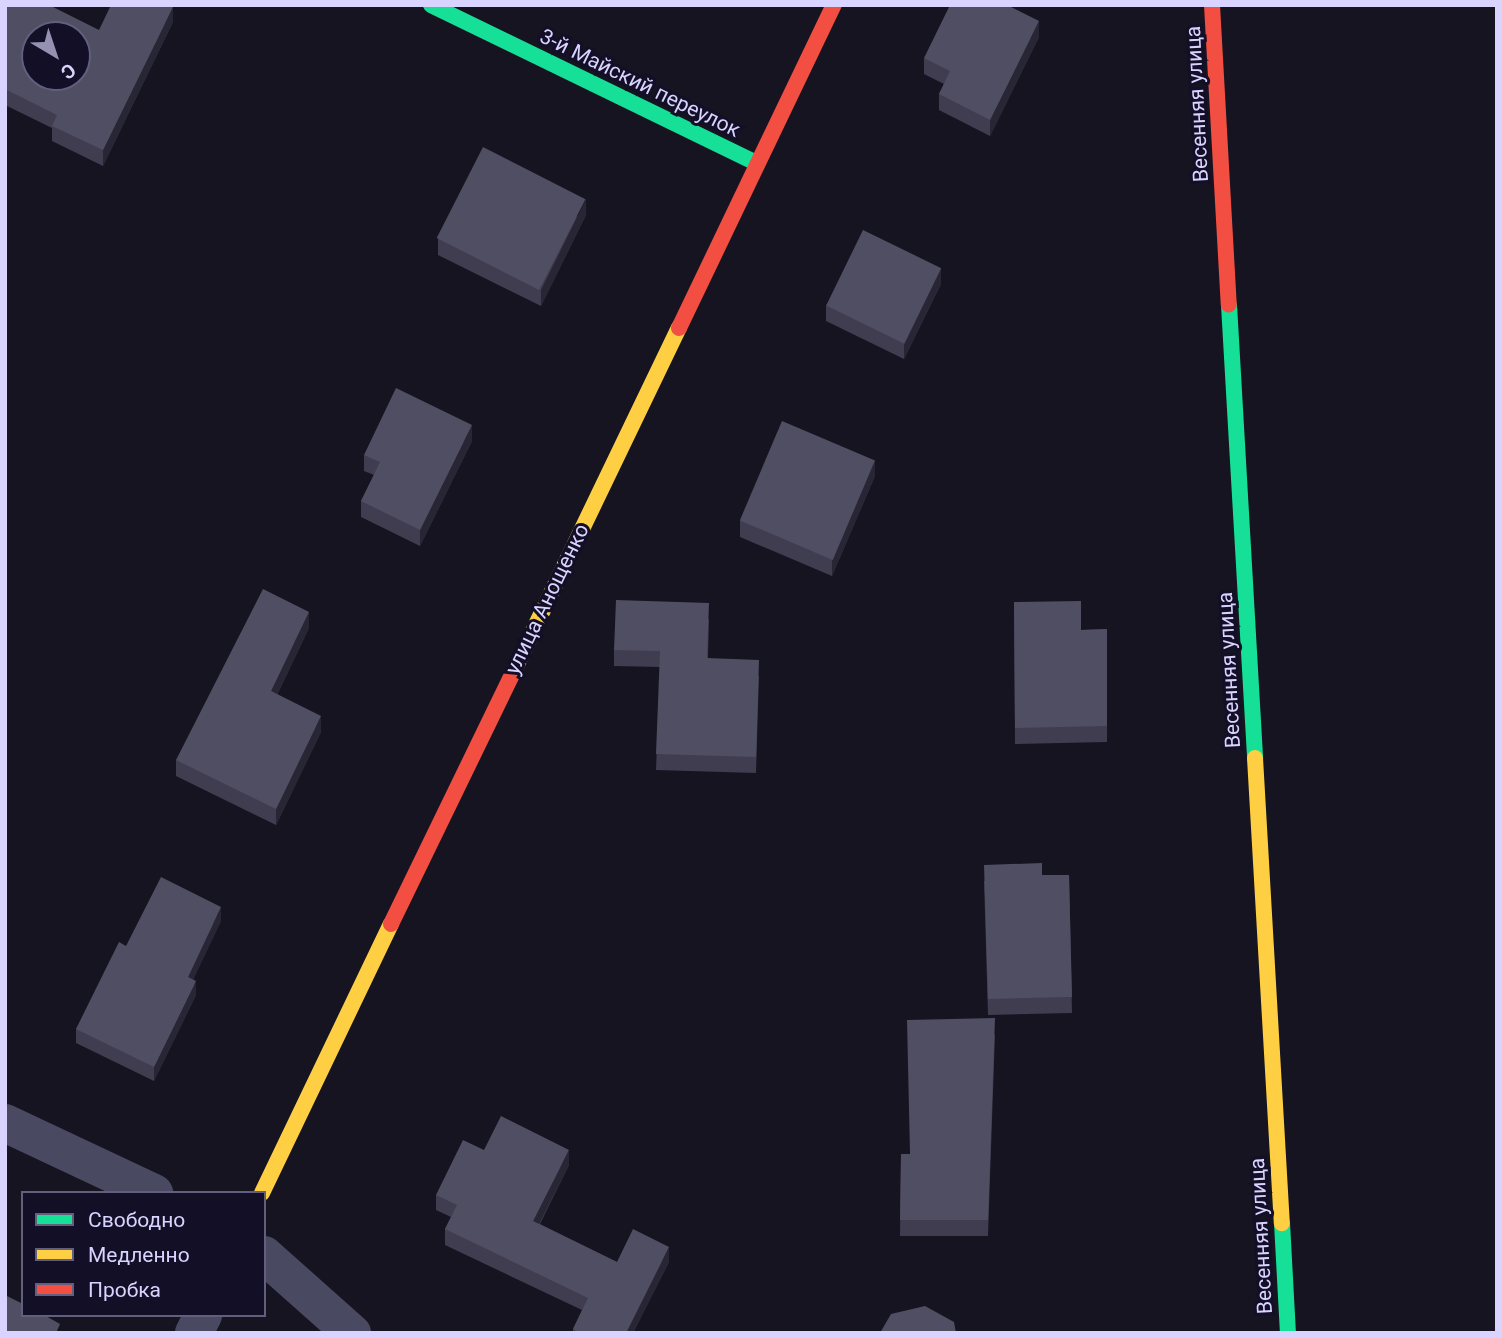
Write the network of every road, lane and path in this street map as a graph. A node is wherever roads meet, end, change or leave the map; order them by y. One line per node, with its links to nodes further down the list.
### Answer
1 (430, 5): 4 (street, 3-й Майский переулок)
2 (834, 5): 4 (street, улица Анощенко)
3 (1212, 5): 12 (street, Весенняя улица)
4 (756, 163): 7 (street, улица Анощенко)
5 (5, 1123): 6 (street)
6 (150, 1191)
7 (263, 1191)
8 (266, 1257): 11 (street)
9 (202, 1317): 10 (street)
10 (194, 1333)
11 (352, 1333)
12 (1288, 1333)

